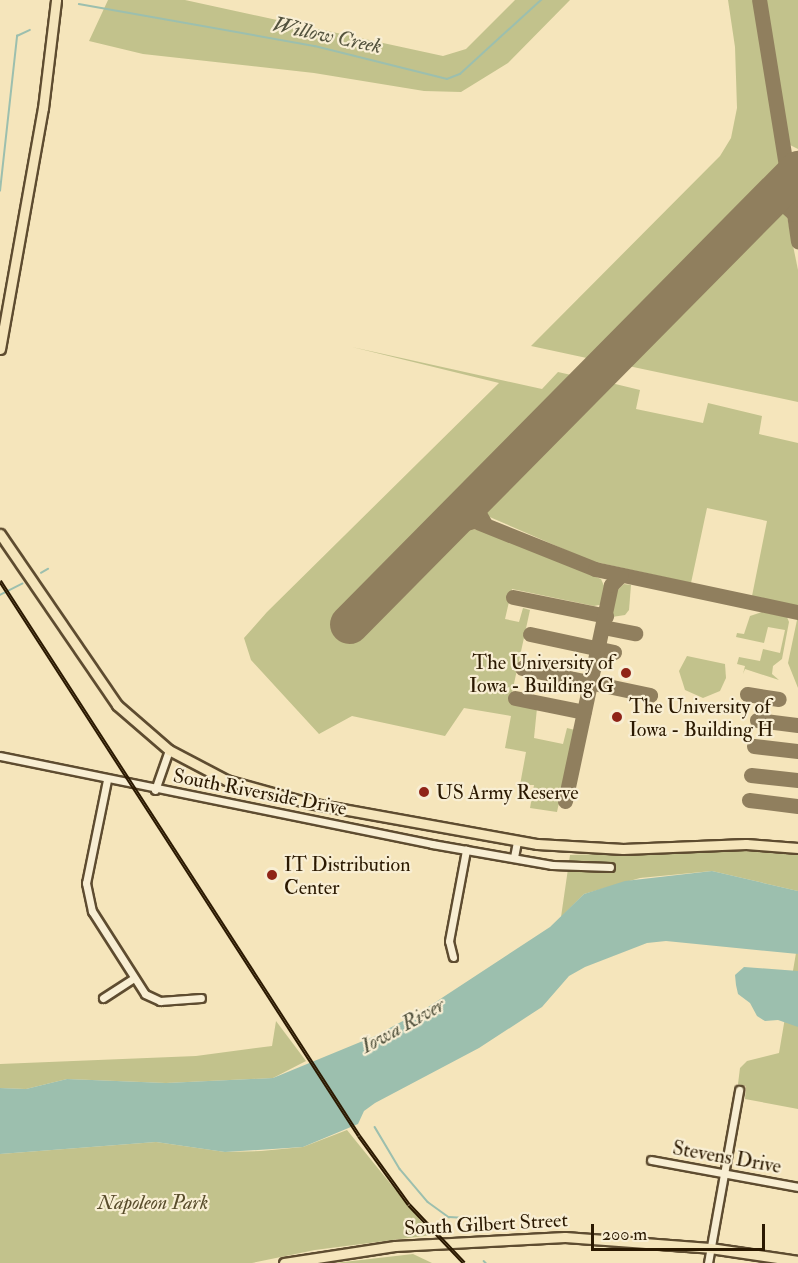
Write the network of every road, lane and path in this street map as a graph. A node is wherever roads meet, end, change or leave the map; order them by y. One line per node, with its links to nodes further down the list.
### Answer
1 (56, 0): 2 (main road)
2 (0, 348)
3 (0, 534): 4 (main road)
4 (169, 750): 7 (street); 8 (main road)
5 (0, 756): 6 (street, South Riverside Drive)
6 (107, 780): 7 (street, South Riverside Drive); 14 (street)
7 (154, 790): 10 (street, South Riverside Drive)
8 (517, 840): 9 (main road); 11 (street)
9 (798, 848)
10 (466, 850): 11 (street, South Riverside Drive); 13 (street)
11 (514, 857): 12 (street, South Riverside Drive)
12 (610, 867)
13 (453, 957)
14 (134, 978): 15 (street); 16 (street)
15 (103, 998)
16 (201, 998)
17 (739, 1090): 19 (street)
18 (651, 1160): 19 (street, Stevens Drive)
19 (724, 1173): 20 (street, Stevens Drive); 21 (street)
20 (798, 1187)
21 (710, 1248): 22 (main road, South Gilbert Street); 23 (main road, South Gilbert Street); 24 (street)
22 (798, 1261)
23 (284, 1263)
24 (708, 1263)

